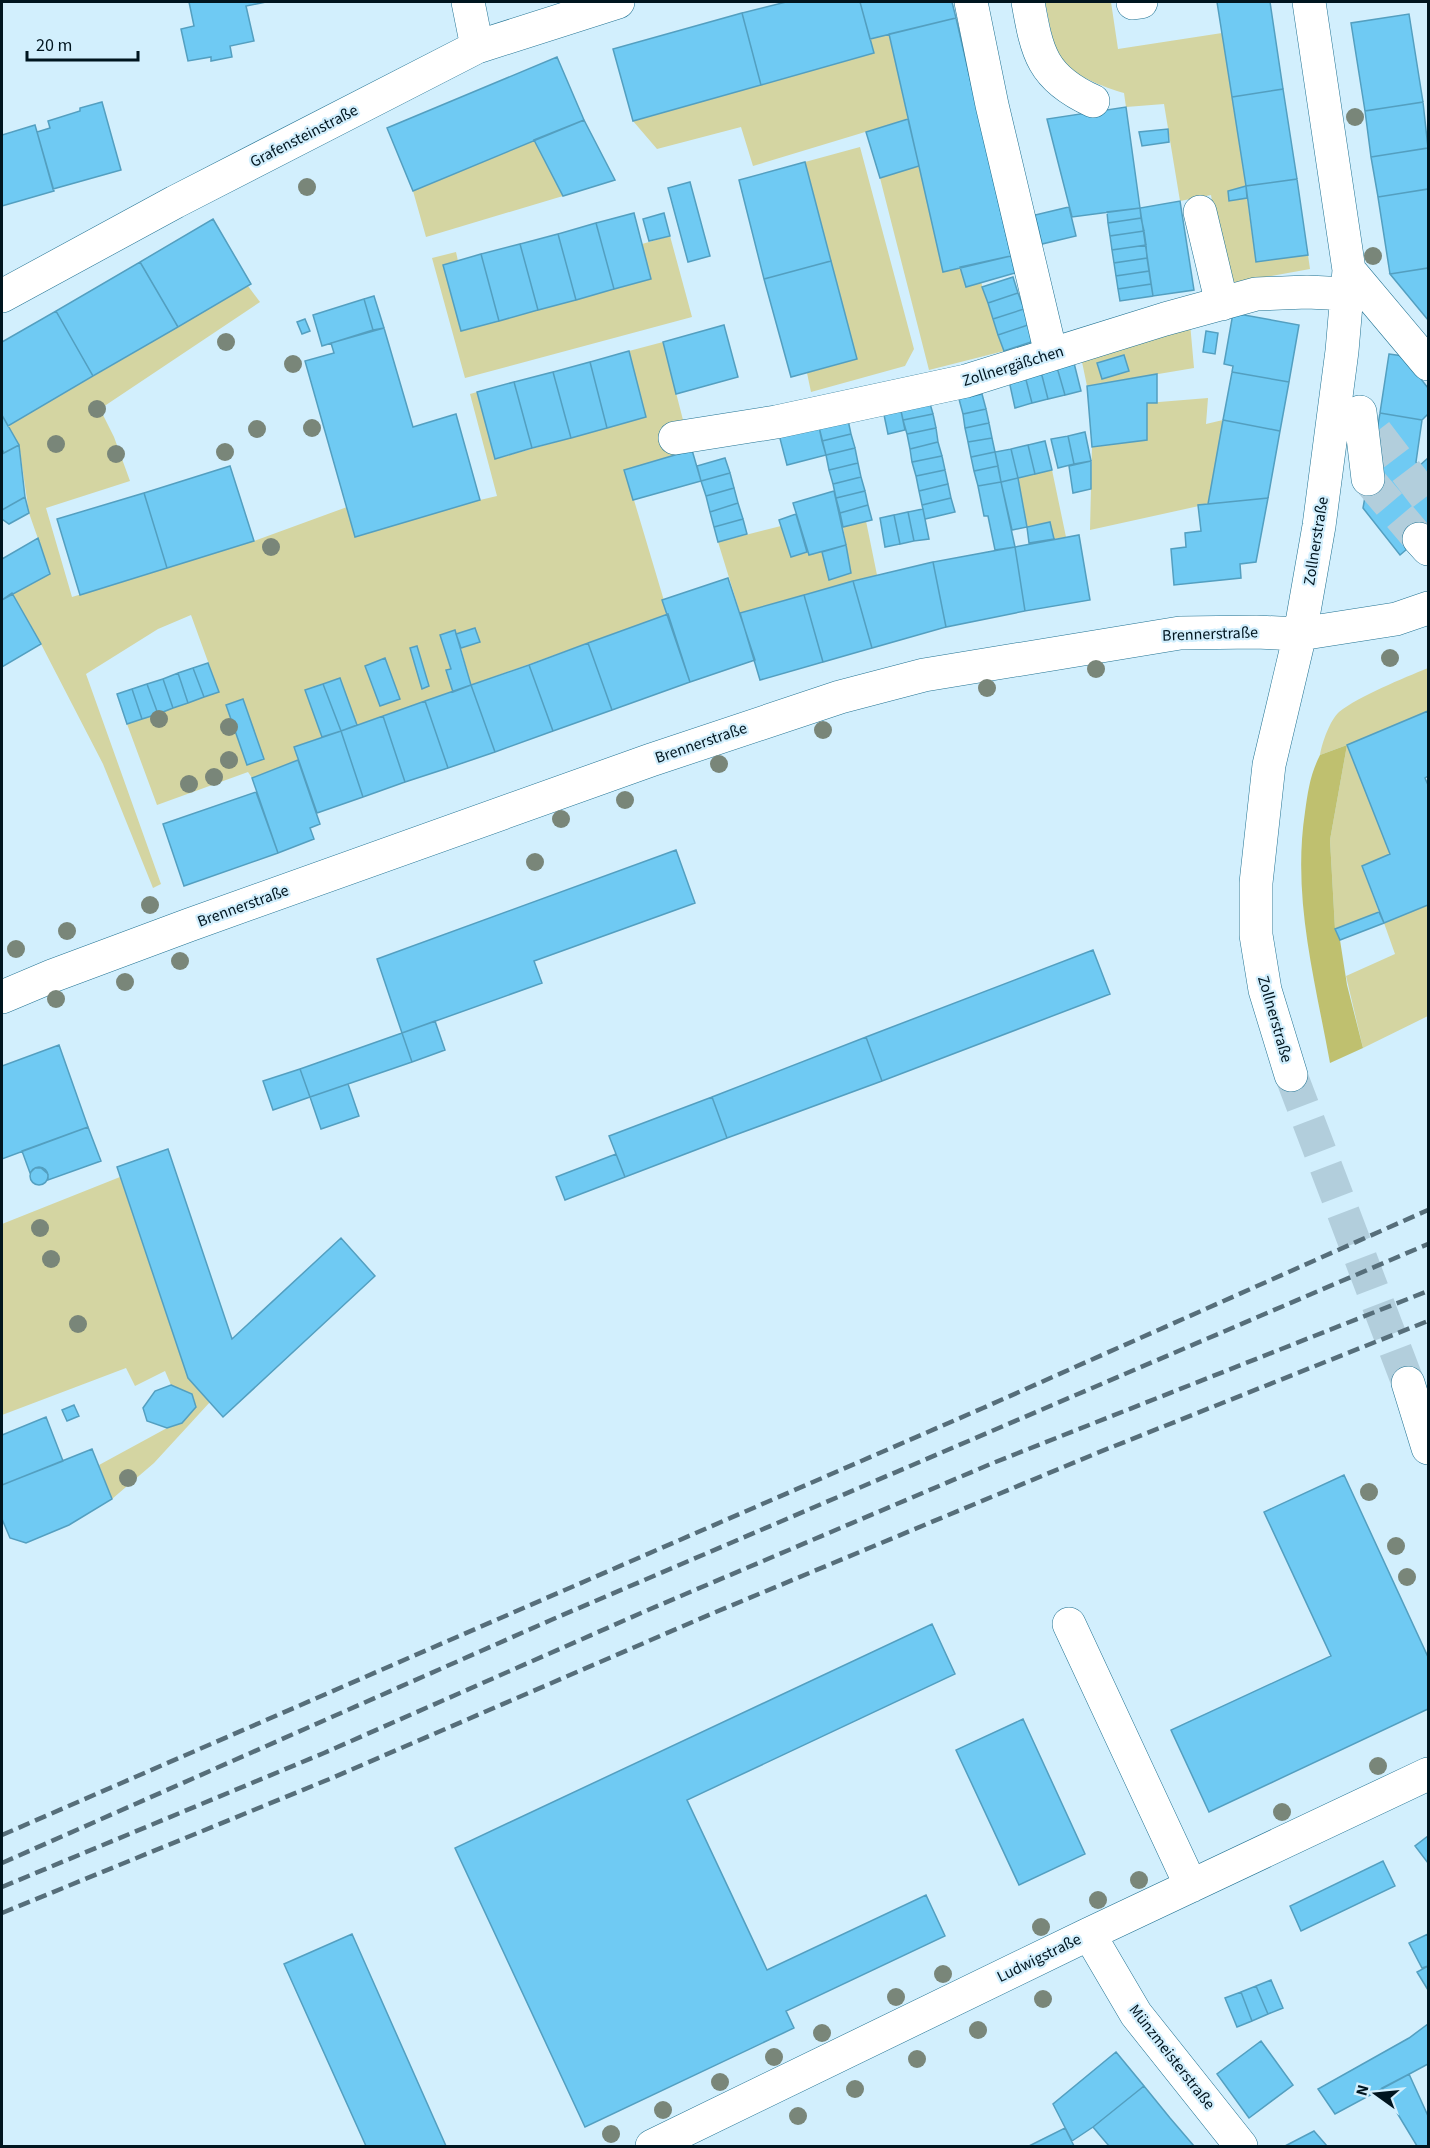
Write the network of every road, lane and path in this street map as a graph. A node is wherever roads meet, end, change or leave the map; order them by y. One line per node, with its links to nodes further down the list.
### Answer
1 (468, 2): 6 (street)
2 (618, 2): 6 (street, Grafensteinstraße)
3 (971, 2): 12 (street)
4 (1028, 2): 7 (street)
5 (1309, 2): 9 (street, Zollnerstraße)
6 (477, 47): 10 (street, Grafensteinstraße)
7 (1093, 101)
8 (1200, 212): 11 (street)
9 (1349, 282): 11 (street, Zollnergäßchen); 13 (street); 14 (street, Zollnerstraße)
10 (2, 296)
11 (1222, 304): 12 (street, Zollnergäßchen)
12 (1051, 354): 15 (street, Zollnergäßchen)
13 (1428, 364)
14 (1338, 385): 16 (street); 18 (street, Zollnerstraße)
15 (675, 438)
16 (1368, 479)
17 (1428, 608): 18 (street, Brennerstraße)
18 (1300, 634): 19 (street, Brennerstraße); 20 (street, Zollnerstraße)
19 (2, 997)
20 (1291, 1075)
21 (1408, 1383): 22 (street)
22 (1428, 1448)
23 (1069, 1624): 25 (street)
24 (1428, 1774): 25 (street, Ludwigstraße)
25 (1191, 1886): 26 (street, Ludwigstraße)
26 (1089, 1934): 27 (street, Ludwigstraße); 28 (street, Münzmeisterstraße)
27 (652, 2146)
28 (1241, 2146)

